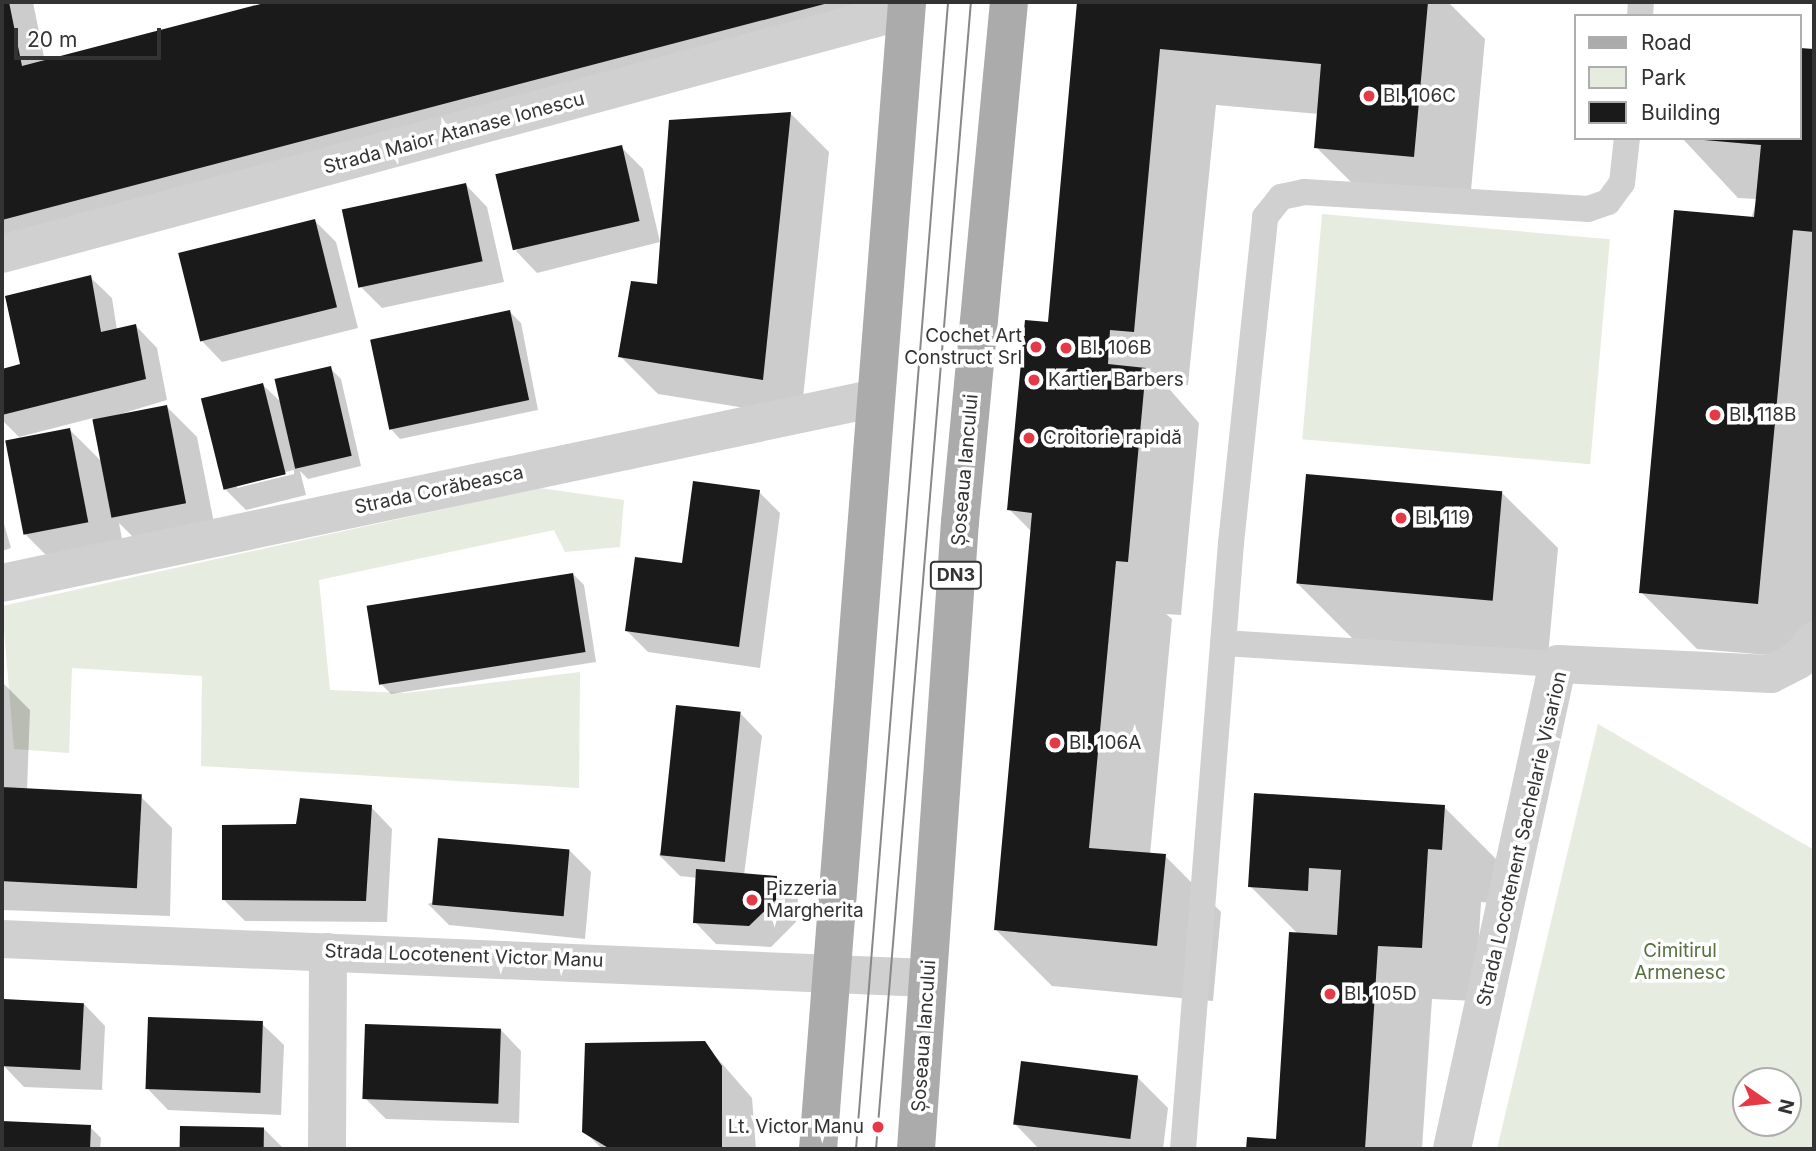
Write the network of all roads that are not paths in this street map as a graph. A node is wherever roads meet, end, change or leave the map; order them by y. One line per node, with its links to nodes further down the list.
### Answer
1 (1009, 2): 13 (main road, Șoseaua Iancului / DN3)
2 (907, 6): 4 (street, Strada Maior Atanase Ionescu); 5 (main road)
3 (1627, 140): 8 (lane)
4 (2, 254)
5 (876, 398): 6 (street, Strada Corăbeasca); 12 (main road)
6 (2, 583)
7 (1814, 641): 9 (street, Strada Locotenent Sachelarie Visarion)
8 (1223, 643): 9 (lane); 17 (lane)
9 (1558, 664): 18 (street, Strada Locotenent Sachelarie Visarion)
10 (2, 939): 11 (street, Strada Locotenent Victor Manu)
11 (328, 952): 12 (street, Strada Locotenent Victor Manu); 14 (street)
12 (830, 971): 13 (street, Strada Locotenent Victor Manu); 15 (main road)
13 (927, 978): 16 (main road, Șoseaua Iancului / DN3)
14 (327, 1149)
15 (818, 1149)
16 (916, 1149)
17 (1183, 1149)
18 (1452, 1149)

